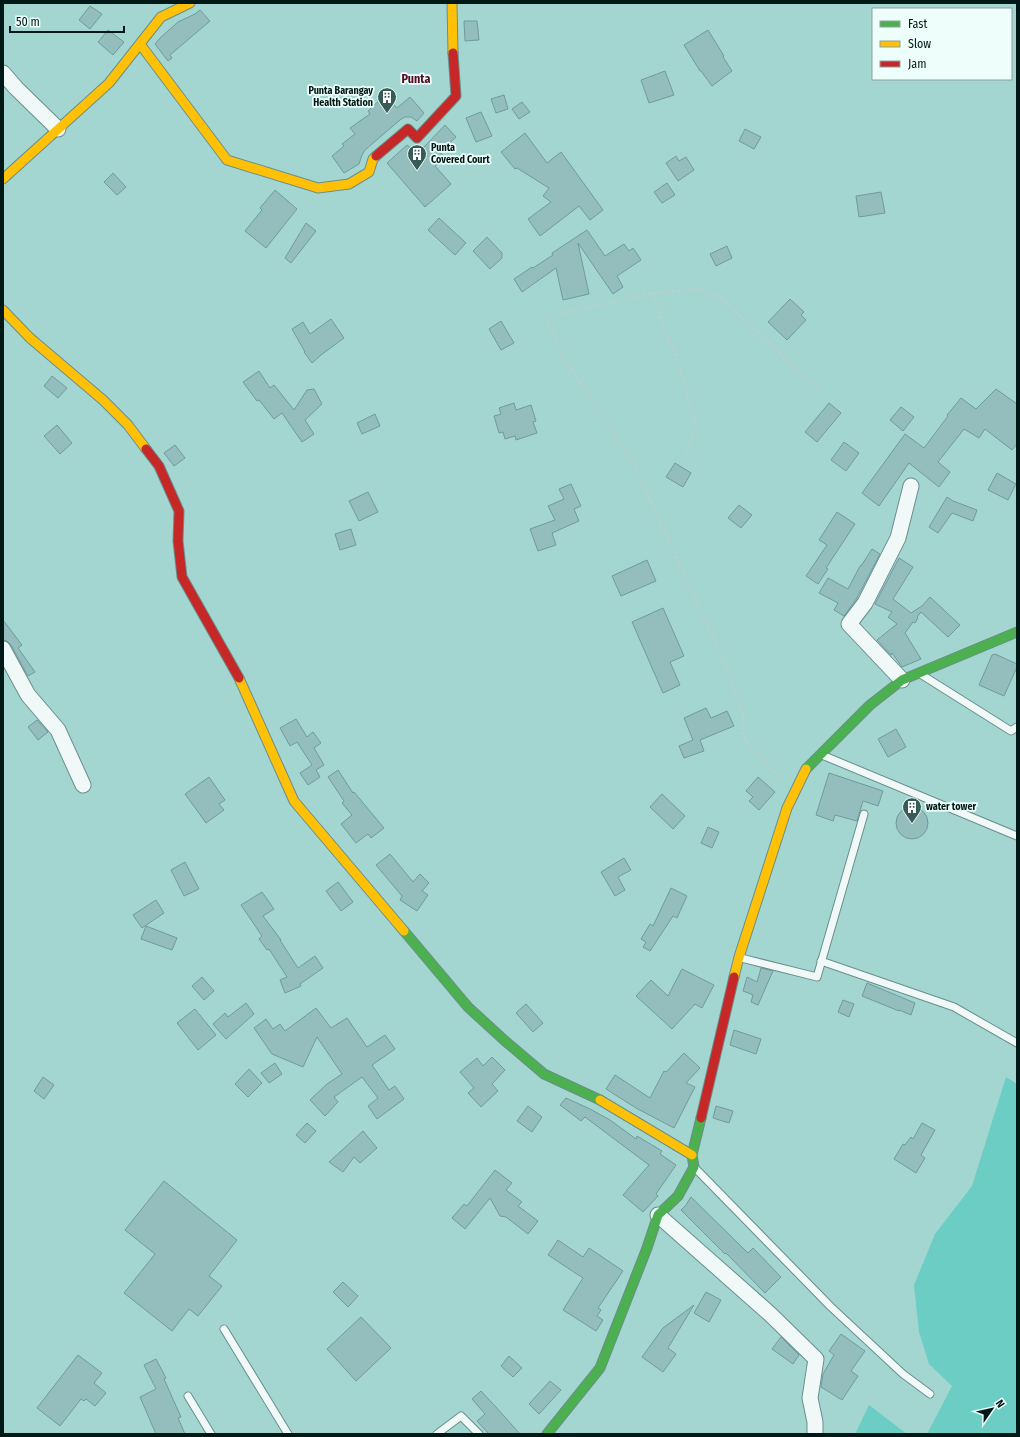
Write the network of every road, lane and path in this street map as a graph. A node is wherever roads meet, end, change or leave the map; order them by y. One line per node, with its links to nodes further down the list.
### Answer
1 (190, 3): 3 (street)
2 (452, 3): 3 (street)
3 (140, 44): 5 (street)
4 (3, 73): 5 (street)
5 (58, 129): 6 (street)
6 (3, 179)
7 (652, 293): 9 (path); 10 (path); 19 (path)
8 (3, 310): 25 (street)
9 (817, 388)
10 (685, 460)
11 (911, 486): 15 (street)
12 (1017, 632): 14 (street)
13 (3, 649): 18 (street)
14 (919, 673): 15 (street); 16 (lane)
15 (902, 680): 17 (street)
16 (1017, 727)
17 (820, 754): 19 (street); 21 (lane)
18 (83, 785)
19 (795, 791): 22 (street)
20 (864, 814): 23 (lane)
21 (1017, 836)
22 (739, 957): 23 (lane); 25 (street)
23 (821, 961): 24 (lane)
24 (1017, 1043)
25 (692, 1155): 26 (street)
26 (694, 1167): 27 (street); 29 (lane)
27 (658, 1215): 35 (street); 36 (street)
28 (224, 1329): 32 (lane)
29 (930, 1394)
30 (188, 1396): 31 (lane)
31 (211, 1434)
32 (288, 1434)
33 (437, 1434): 34 (lane)
34 (478, 1434)
35 (547, 1434)
36 (814, 1434)

